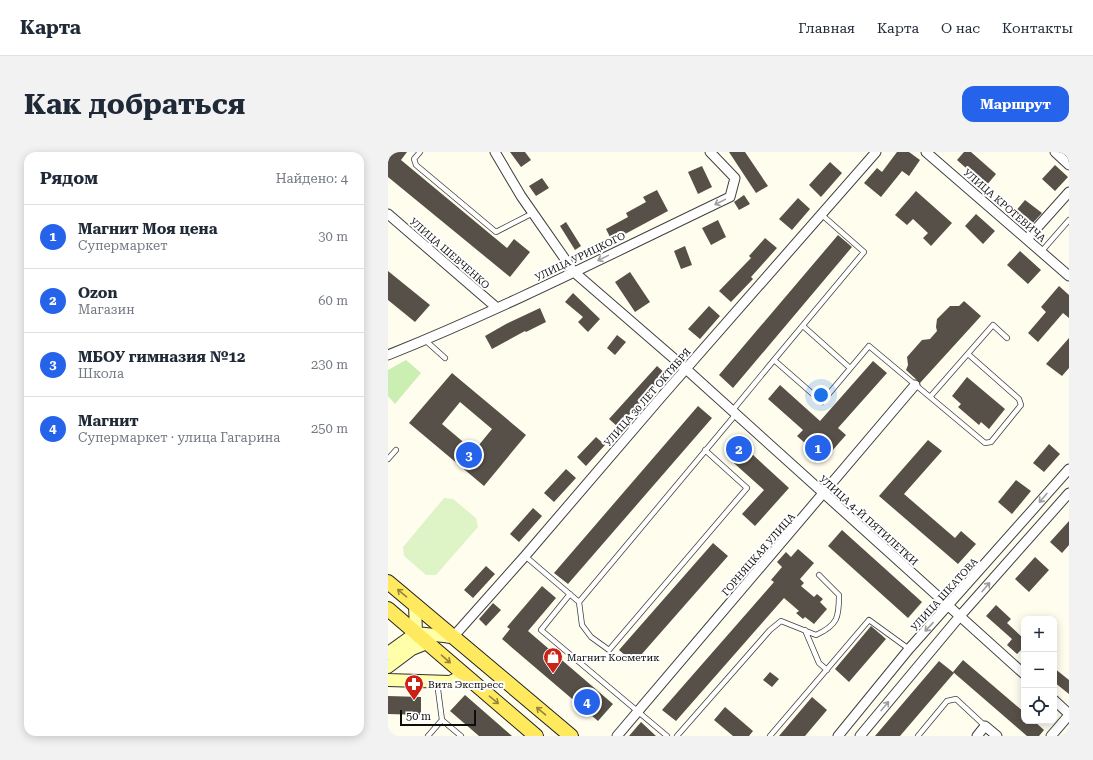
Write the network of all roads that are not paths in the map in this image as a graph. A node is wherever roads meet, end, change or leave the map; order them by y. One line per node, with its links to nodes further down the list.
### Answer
1 (420, 152): 9 (lane)
2 (495, 152): 9 (street, УЛИЦА 4-Й ПЯТИЛЕТКИ)
3 (710, 152): 15 (street, УЛИЦА УРИЦКОГО, one-way to 15)
4 (876, 152): 11 (street, УЛИЦА 30 ЛЕТ ОКТЯБРЯ)
5 (926, 152): 13 (street, УЛИЦА КРОТЕВИЧА)
6 (1055, 152): 7 (street)
7 (1069, 165)
8 (1069, 192): 13 (street)
9 (533, 213): 15 (street, УЛИЦА 4-Й ПЯТИЛЕТКИ)
10 (388, 214): 17 (street, УЛИЦА ШЕВЧЕНКО)
11 (822, 215): 18 (lane); 26 (street, УЛИЦА 30 ЛЕТ ОКТЯБРЯ)
12 (1069, 220): 14 (lane)
13 (1027, 240): 14 (street, УЛИЦА КРОТЕВИЧА)
14 (1041, 252): 16 (street, УЛИЦА КРОТЕВИЧА)
15 (574, 272): 17 (street, УЛИЦА УРИЦКОГО); 26 (street, УЛИЦА 4-Й ПЯТИЛЕТКИ)
16 (1069, 276)
17 (497, 308): 20 (street, УЛИЦА УРИЦКОГО)
18 (803, 326): 24 (lane); 25 (lane)
19 (1007, 338): 21 (lane)
20 (426, 340): 22 (street, УЛИЦА УРИЦКОГО); 23 (lane)
21 (968, 354): 28 (lane); 28 (lane)
22 (388, 356)
23 (445, 358)
24 (774, 360): 25 (lane); 29 (lane)
25 (850, 368): 27 (lane)
26 (686, 369): 29 (street, УЛИЦА 4-Й ПЯТИЛЕТКИ); 36 (street, УЛИЦА 30 ЛЕТ ОКТЯБРЯ)
27 (915, 385): 28 (lane); 35 (street, ГОРНЯЦКАЯ УЛИЦА)
28 (930, 398)
29 (734, 412): 31 (lane); 35 (street, УЛИЦА 4-Й ПЯТИЛЕТКИ)
30 (396, 450): 32 (lane)
31 (705, 450): 40 (lane); 40 (lane)
32 (388, 459)
33 (1069, 469): 42 (street, УЛИЦА ШКАТОВА, one-way to 42)
34 (1069, 493): 44 (street, one-way to 34)
35 (824, 494): 42 (street, УЛИЦА 4-Й ПЯТИЛЕТКИ); 59 (street, ГОРНЯЦКАЯ УЛИЦА)
36 (525, 556): 39 (lane); 47 (street, УЛИЦА 30 ЛЕТ ОКТЯБРЯ)
37 (819, 575): 45 (lane)
38 (388, 582): 41 (main road, one-way to 38)
39 (570, 594): 40 (lane); 59 (lane)
40 (579, 602)
41 (415, 605): 46 (main road); 47 (main road)
42 (948, 606): 44 (street, УЛИЦА 4-Й ПЯТИЛЕТКИ); 49 (street, УЛИЦА ШКАТОВА, one-way to 49)
43 (388, 610): 46 (main road)
44 (960, 616): 54 (street, УЛИЦА 4-Й ПЯТИЛЕТКИ); 72 (street, one-way to 44)
45 (805, 630): 53 (lane); 69 (lane)
46 (416, 633): 47 (main road); 48 (main road); 50 (main road); 51 (main road)
47 (453, 636): 48 (street); 66 (main road, one-way to 47)
48 (427, 642): 51 (main road); 55 (main road, one-way to 55)
49 (909, 649): 53 (lane); 71 (street, УЛИЦА ШКАТОВА)
50 (388, 653)
51 (400, 656): 52 (main road)
52 (388, 667)
53 (827, 670): 70 (lane)
54 (1021, 671)
55 (465, 675): 57 (main road); 65 (main road, one-way to 65)
56 (388, 680): 57 (main road)
57 (437, 682): 61 (lane)
58 (1057, 703): 60 (street)
59 (638, 712): 67 (street, ГОРНЯЦКАЯ УЛИЦА); 68 (lane)
60 (1069, 715): 76 (street)
61 (442, 720): 63 (lane); 64 (lane)
62 (985, 726): 73 (lane); 74 (street); 75 (street)
63 (428, 736)
64 (461, 736)
65 (536, 736)
66 (571, 736)
67 (617, 736)
68 (667, 736)
69 (677, 736)
70 (770, 736)
71 (838, 736)
72 (860, 736)
73 (918, 736)
74 (977, 736)
75 (997, 736)
76 (1051, 736)

